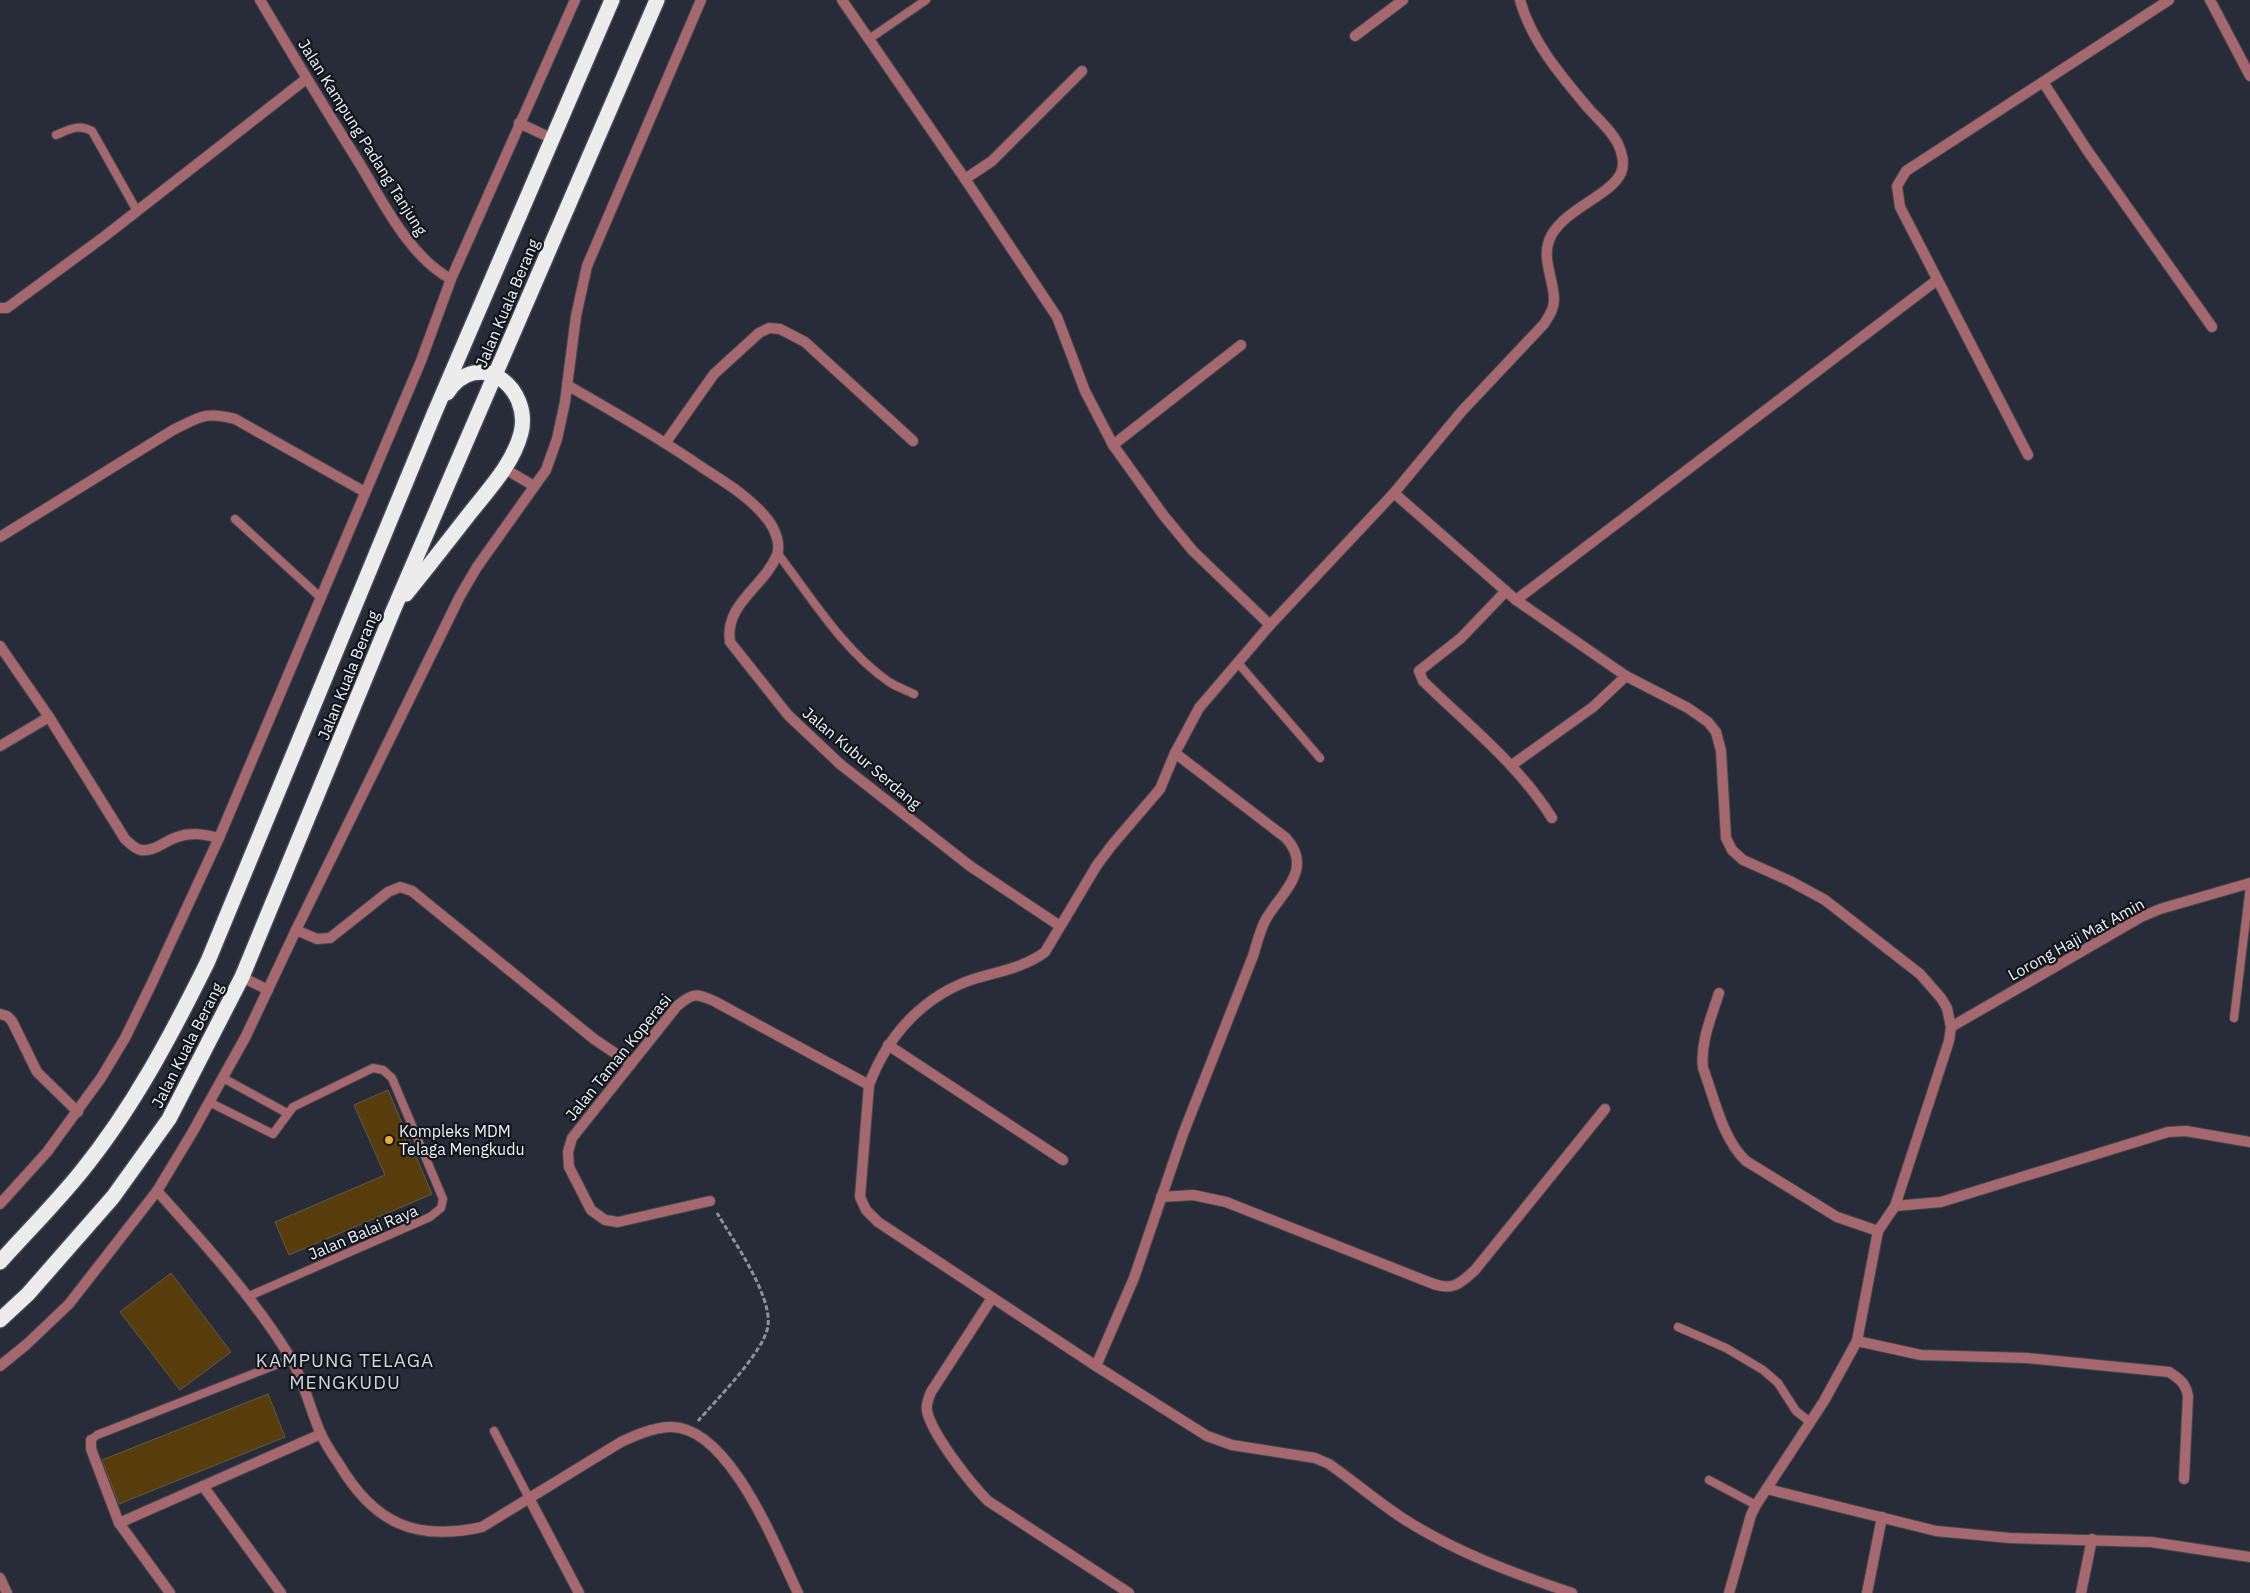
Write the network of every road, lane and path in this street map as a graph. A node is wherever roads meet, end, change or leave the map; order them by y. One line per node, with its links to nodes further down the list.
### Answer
1 (260, 0): 16 (street, Jalan Kampung Padang Tanjung)
2 (575, 0): 18 (street)
3 (612, 0): 20 (highway, Jalan Kuala Berang)
4 (657, 0): 28 (highway, Jalan Kuala Berang)
5 (701, 0): 29 (street)
6 (842, 0): 13 (street)
7 (926, 0): 13 (lane)
8 (1403, 0): 12 (street)
9 (1520, 0): 38 (street)
10 (2169, 0): 17 (street)
11 (2210, 0): 15 (street)
12 (1355, 36)
13 (869, 39): 21 (street)
14 (1082, 71): 21 (street)
15 (2250, 76)
16 (306, 79): 22 (street); 23 (street, Jalan Kampung Padang Tanjung)
17 (2043, 82): 24 (street); 26 (street)
18 (519, 123): 20 (street); 23 (street)
19 (56, 135): 22 (lane)
20 (553, 138): 30 (highway, Jalan Kuala Berang)
21 (966, 179): 33 (street)
22 (137, 211): 25 (street)
23 (451, 279): 37 (street)
24 (1937, 280): 34 (street); 44 (street)
25 (0, 308)
26 (2212, 327)
27 (1241, 346): 33 (street)
28 (495, 376): 30 (highway); 35 (highway); 45 (highway, Jalan Kuala Berang)
29 (567, 385): 32 (street); 36 (street)
30 (434, 414): 83 (highway, Jalan Kuala Berang)
31 (913, 441): 32 (street)
32 (666, 442): 41 (street)
33 (1113, 445): 46 (street)
34 (2028, 455)
35 (505, 469): 36 (street); 45 (highway)
36 (534, 486): 60 (street)
37 (364, 492): 40 (street); 43 (street)
38 (1394, 493): 42 (street); 46 (street)
39 (234, 519): 43 (lane)
40 (0, 537)
41 (778, 554): 50 (lane); 59 (street, Jalan Kubur Serdang)
42 (1506, 591): 44 (street); 55 (street)
43 (320, 597): 57 (street)
44 (1516, 600): 49 (street)
45 (393, 612): 61 (highway, Jalan Kuala Berang)
46 (1270, 625): 48 (street)
47 (0, 646): 51 (street)
48 (1238, 663): 53 (street); 54 (lane)
49 (1626, 676): 55 (street); 66 (street)
50 (914, 694)
51 (49, 717): 52 (street); 57 (street)
52 (0, 745)
53 (1176, 754): 59 (street); 78 (street)
54 (1320, 758)
55 (1512, 765): 56 (street)
56 (1552, 818)
57 (219, 838): 73 (street)
58 (2250, 885): 65 (lane); 66 (street, Lorong Haji Mat Amin)
59 (1060, 926): 67 (street)
60 (296, 930): 62 (street); 68 (street)
61 (242, 977): 62 (street); 86 (highway, Jalan Kuala Berang)
62 (268, 990): 69 (street)
63 (1719, 993): 82 (street)
64 (0, 1014): 73 (street)
65 (2234, 1018)
66 (1951, 1027): 81 (street)
67 (888, 1046): 70 (street); 76 (street)
68 (632, 1064): 70 (street, Jalan Taman Koperasi); 79 (street, Jalan Taman Koperasi)
69 (223, 1078): 71 (street); 74 (lane)
70 (869, 1085): 85 (street)
71 (209, 1102): 74 (lane); 77 (street)
72 (1605, 1109): 78 (street)
73 (78, 1112): 80 (street)
74 (287, 1113): 84 (lane, Jalan Balai Raya)
75 (2250, 1142): 81 (street)
76 (1063, 1160)
77 (157, 1191): 84 (street); 90 (street)
78 (1161, 1197): 91 (street)
79 (710, 1202): 93 (path)
80 (0, 1204)
81 (1895, 1206): 82 (street)
82 (1878, 1231): 88 (street)
83 (0, 1262)
84 (247, 1297): 89 (street)
85 (992, 1298): 91 (street); 113 (street)
86 (0, 1320)
87 (1678, 1327): 92 (lane)
88 (1857, 1341): 92 (street); 98 (street)
89 (291, 1359): 95 (street); 96 (lane)
90 (0, 1366)
91 (1096, 1366): 114 (street)
92 (1810, 1422): 100 (street)
93 (690, 1431): 101 (street); 112 (street)
94 (494, 1432): 101 (lane)
95 (321, 1434): 99 (street); 101 (street)
96 (91, 1440): 104 (street)
97 (1709, 1480): 102 (lane)
98 (2184, 1480)
99 (203, 1486): 104 (street); 110 (street)
100 (1767, 1488): 102 (street); 103 (street)
101 (529, 1498): 111 (street)
102 (1756, 1505): 115 (street)
103 (1882, 1517): 105 (street); 116 (street)
104 (119, 1523): 109 (street)
105 (2092, 1539): 106 (street); 117 (street)
106 (2250, 1558)
107 (0, 1578): 108 (street)
108 (7, 1593)
109 (170, 1593)
110 (281, 1593)
111 (579, 1593)
112 (798, 1593)
113 (1129, 1593)
114 (1572, 1593)
115 (1729, 1593)
116 (1867, 1593)
117 (2082, 1593)

